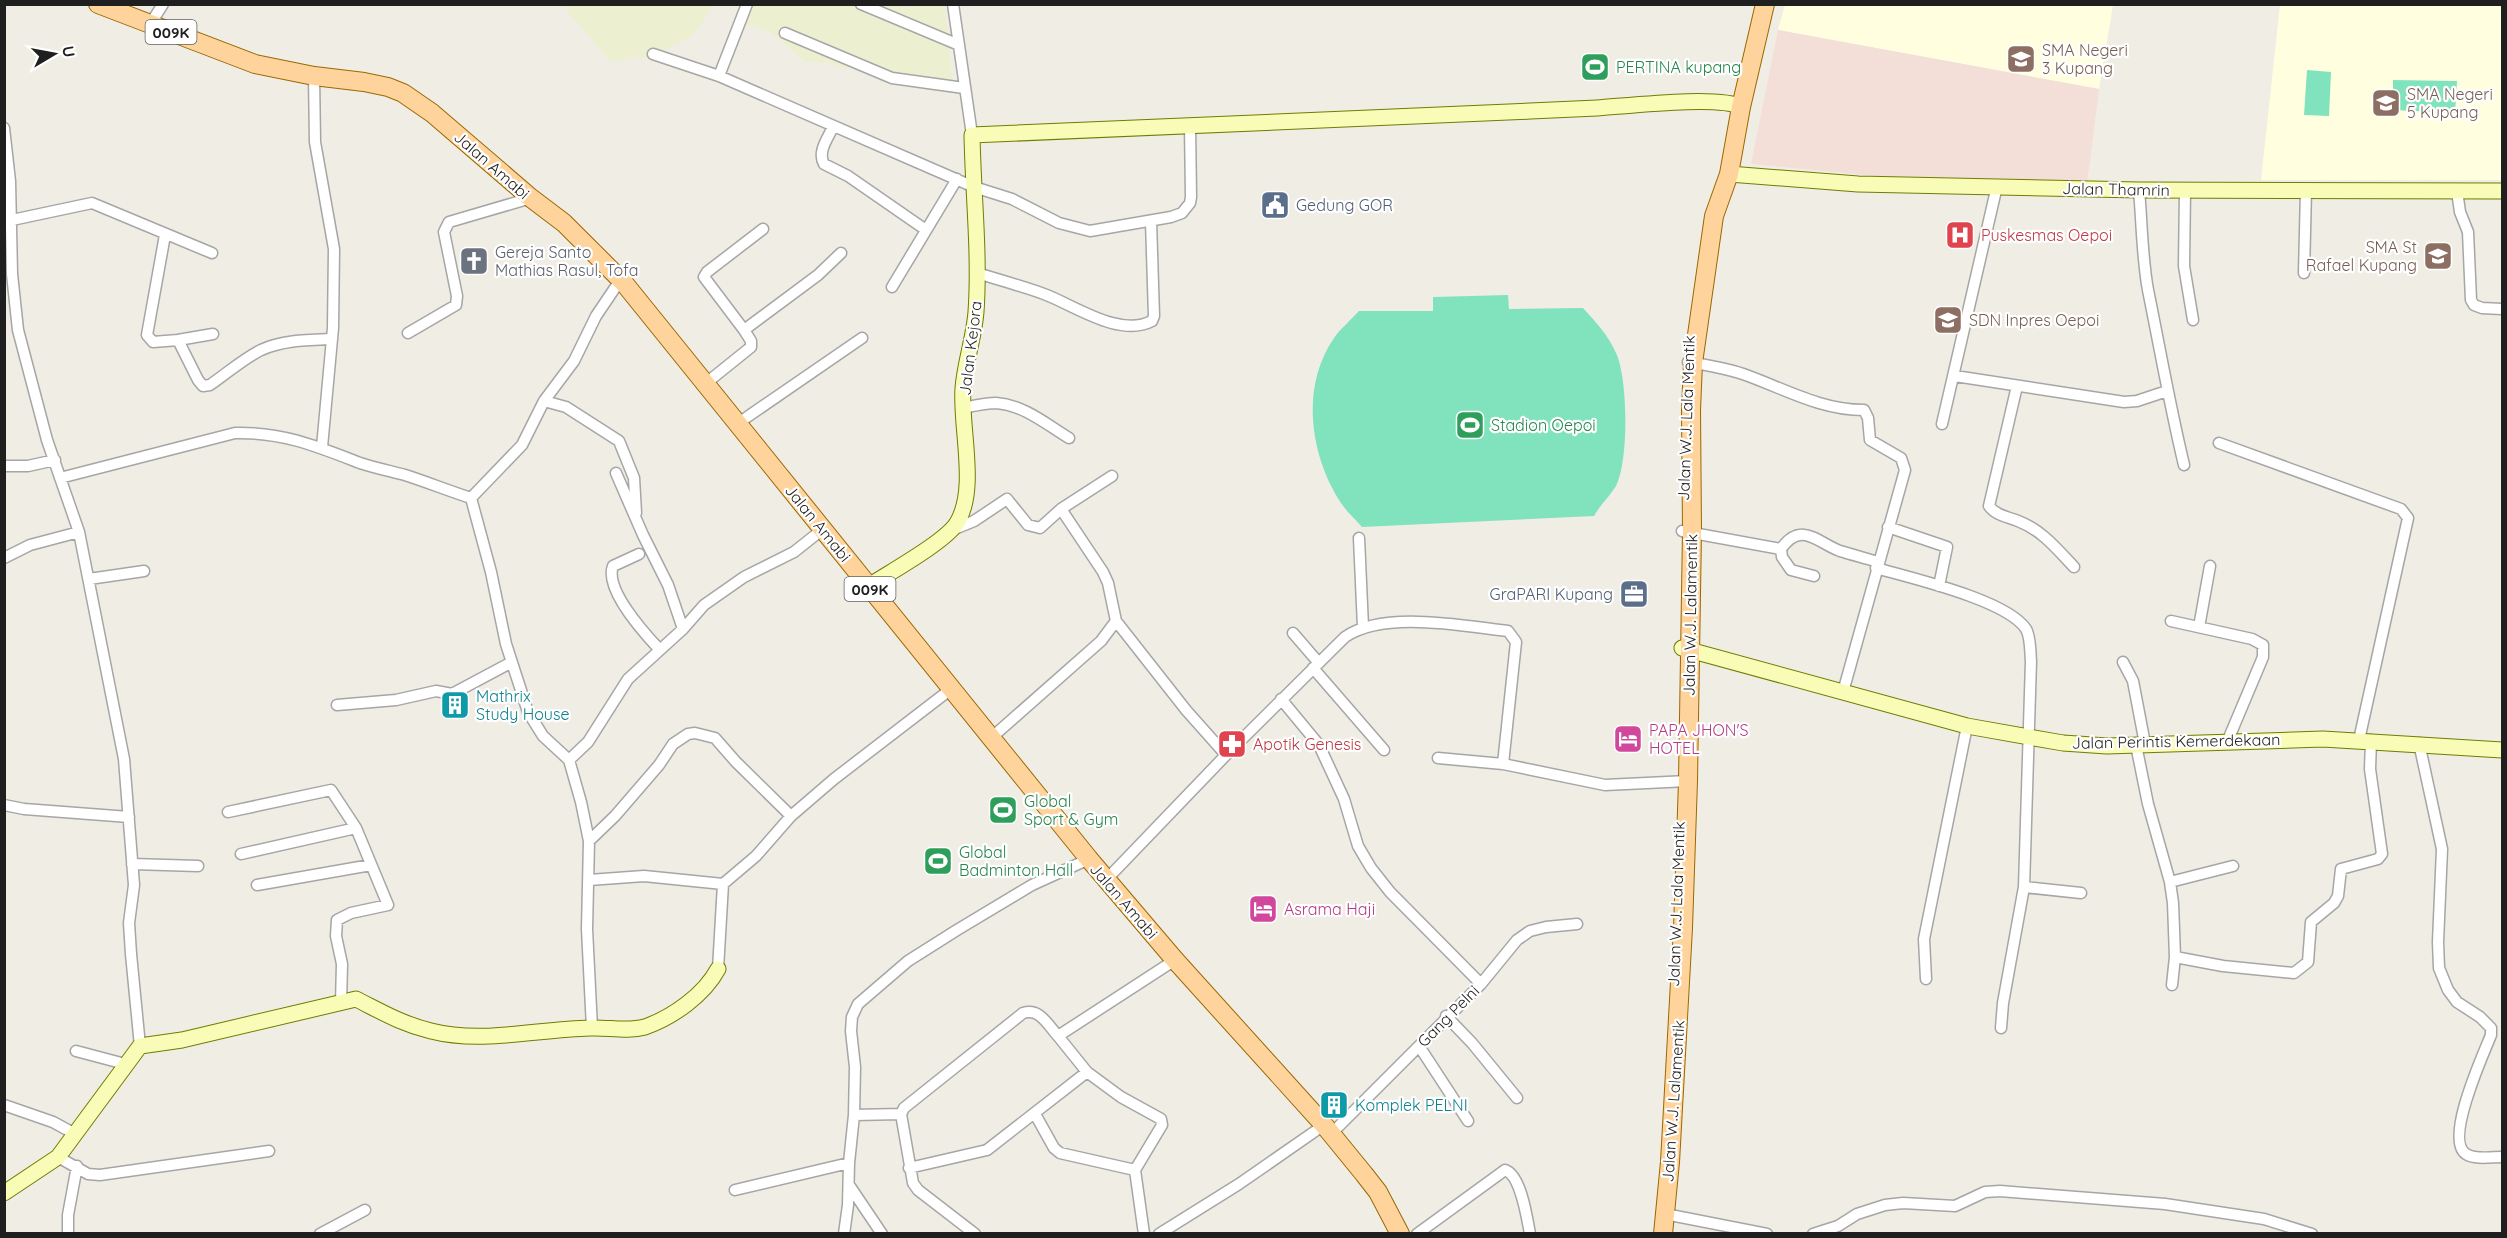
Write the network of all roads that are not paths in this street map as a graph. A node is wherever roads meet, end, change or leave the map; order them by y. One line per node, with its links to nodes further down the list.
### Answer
1 (98, 4): 8 (main road, Jalan Amabi / 009K)
2 (163, 4): 8 (street)
3 (747, 4): 13 (street)
4 (861, 4): 10 (street)
5 (953, 4): 10 (street)
6 (1754, 4): 15 (main road, Jalan W.J. Lala Mentik)
7 (1765, 4): 15 (main road)
8 (151, 23): 12 (main road, Jalan Amabi / 009K)
9 (785, 33): 14 (street)
10 (958, 45): 14 (street)
11 (653, 54): 13 (street)
12 (314, 76): 30 (main road, Jalan Amabi / 009K); 48 (street)
13 (719, 76): 17 (street)
14 (964, 88): 19 (street)
15 (1736, 104): 16 (street); 21 (main road, Jalan W.J. Lala Mentik)
16 (1190, 125): 19 (street); 32 (street)
17 (833, 127): 22 (street); 34 (street)
18 (4, 128): 20 (street)
19 (972, 135): 24 (street, Jalan Kejora)
20 (7, 158): 31 (street)
21 (1723, 173): 23 (street, Jalan Thamrin); 50 (main road, Jalan W.J. Lala Mentik)
22 (957, 179): 24 (street); 34 (street)
23 (1997, 186): 25 (street, Jalan Thamrin); 51 (street)
24 (974, 187): 32 (street); 38 (street, Jalan Kejora)
25 (2139, 190): 26 (street, Jalan Thamrin); 54 (street)
26 (2186, 190): 27 (street, Jalan Thamrin); 43 (street)
27 (2306, 190): 28 (street, Jalan Thamrin); 39 (street)
28 (2457, 191): 29 (street, Jalan Thamrin); 42 (street)
29 (2502, 191)
30 (531, 198): 40 (main road, Jalan Amabi / 009K); 45 (street)
31 (12, 220): 35 (street); 62 (street)
32 (1151, 221): 38 (street)
33 (763, 229): 44 (street)
34 (926, 230): 41 (street)
35 (165, 235): 36 (street); 49 (street)
36 (212, 253)
37 (841, 253): 44 (street)
38 (977, 273): 56 (street, Jalan Kejora)
39 (2304, 273)
40 (621, 279): 52 (main road, Jalan Amabi / 009K); 55 (street)
41 (892, 286)
42 (2502, 309)
43 (2193, 320)
44 (744, 330): 52 (street)
45 (408, 333)
46 (213, 334): 49 (street)
47 (862, 338): 57 (street)
48 (332, 339): 49 (street); 61 (street)
49 (178, 340)
50 (1689, 362): 71 (street); 74 (main road, Jalan W.J. Lala Mentik)
51 (1955, 376): 53 (street); 58 (street)
52 (705, 384): 57 (main road, Jalan Amabi / 009K)
53 (2017, 386): 54 (street); 82 (street)
54 (2166, 391): 63 (street)
55 (544, 401): 68 (street); 70 (street)
56 (963, 408): 59 (street); 73 (street, Jalan Kejora)
57 (737, 424): 72 (main road, Jalan Amabi / 009K)
58 (1942, 424)
59 (1069, 438)
60 (2219, 443): 107 (street)
61 (322, 447): 67 (street); 68 (street)
62 (55, 460): 64 (street); 67 (street)
63 (2184, 465)
64 (4, 466)
65 (616, 473): 70 (street)
66 (1112, 476): 69 (street)
67 (60, 478): 75 (street)
68 (471, 498): 96 (street)
69 (1061, 509): 73 (street); 88 (street)
70 (637, 519): 92 (street)
71 (1888, 526): 80 (street); 87 (street)
72 (823, 529): 86 (main road, Jalan Amabi / 009K); 92 (street)
73 (952, 530): 86 (street)
74 (1687, 531): 77 (street); 95 (main road, Jalan W.J. Lala Mentik)
75 (79, 532): 79 (street); 85 (street)
76 (1359, 538): 90 (street)
77 (1781, 549): 80 (street); 84 (street)
78 (639, 554): 94 (street)
79 (4, 558)
80 (1877, 565): 87 (street); 100 (street)
81 (2210, 566): 91 (street)
82 (2074, 567)
83 (144, 571): 85 (street)
84 (1814, 576)
85 (89, 579): 120 (street)
86 (869, 586): 99 (main road, Jalan Amabi / 009K)
87 (1939, 586): 104 (street)
88 (1116, 621): 105 (street); 112 (street)
89 (2171, 621): 91 (street)
90 (1363, 627): 98 (street); 115 (street)
91 (2199, 627): 106 (street)
92 (683, 629): 94 (street)
93 (1293, 633): 98 (street)
94 (659, 649): 114 (street)
95 (1685, 657): 100 (street, Jalan Perintis Kemerdekaan); 116 (main road, Jalan W.J. Lala Mentik)
96 (512, 662): 102 (street); 114 (street)
97 (2123, 663): 109 (street)
98 (1316, 665): 101 (street); 110 (street)
99 (951, 689): 105 (main road, Jalan Amabi / 009K); 119 (street)
100 (1843, 692): 103 (street, Jalan Perintis Kemerdekaan)
101 (1281, 699): 112 (street); 141 (street)
102 (337, 705)
103 (1967, 726): 104 (street, Jalan Perintis Kemerdekaan); 140 (street)
104 (2027, 737): 109 (street, Jalan Perintis Kemerdekaan); 134 (street)
105 (990, 739): 124 (main road, Jalan Amabi / 009K)
106 (2228, 740): 107 (street, Jalan Perintis Kemerdekaan); 109 (street, Jalan Perintis Kemerdekaan)
107 (2365, 740): 108 (street, Jalan Perintis Kemerdekaan); 137 (street)
108 (2419, 743): 111 (street, Jalan Perintis Kemerdekaan); 163 (street)
109 (2141, 745): 131 (street)
110 (1384, 750)
111 (2502, 750)
112 (1226, 755): 130 (street)
113 (1438, 758): 115 (street)
114 (569, 760): 122 (street)
115 (1503, 764): 116 (street)
116 (1684, 781): 172 (main road, Jalan W.J. Lalamentik); 183 (main road, Jalan W.J. Lala Mentik)
117 (4, 805): 120 (street)
118 (228, 812): 121 (street)
119 (791, 816): 122 (street); 132 (street)
120 (129, 817): 125 (street)
121 (356, 828): 123 (street); 126 (street)
122 (589, 841): 129 (street)
123 (241, 854)
124 (1089, 859): 130 (main road, Jalan Amabi / 009K); 157 (street)
125 (132, 864): 127 (street); 148 (street)
126 (371, 865): 133 (street); 143 (street)
127 (198, 866)
128 (2233, 866): 131 (street)
129 (589, 880): 132 (street); 145 (street)
130 (1106, 880): 138 (main road, Jalan Amabi / 009K)
131 (2169, 882): 137 (street)
132 (723, 884): 139 (street)
133 (257, 885)
134 (2024, 887): 135 (street); 146 (street)
135 (2081, 893)
136 (1577, 924): 141 (street, Gang Pelni)
137 (2175, 957): 142 (street)
138 (1175, 960): 147 (street); 159 (main road, Jalan Amabi / 009K)
139 (718, 969): 145 (street)
140 (1926, 978)
141 (1481, 984): 144 (street, Gang Pelni)
142 (2172, 985)
143 (341, 1003): 145 (street); 148 (street)
144 (1446, 1016): 149 (street, Gang Pelni); 153 (street)
145 (592, 1028)
146 (2001, 1028)
147 (1058, 1036): 152 (street); 155 (street)
148 (140, 1046): 151 (street)
149 (1419, 1046): 158 (street); 159 (street, Gang Pelni)
150 (76, 1052): 151 (street)
151 (125, 1064): 160 (street)
152 (1087, 1072): 156 (street); 167 (street)
153 (1517, 1098)
154 (4, 1105): 160 (street)
155 (901, 1114): 157 (street); 166 (street)
156 (1035, 1114): 166 (street); 167 (street)
157 (854, 1115): 164 (street)
158 (1468, 1121)
159 (1328, 1129): 179 (street, Gang Pelni); 180 (main road, Jalan Amabi / 009K)
160 (75, 1134): 162 (street)
161 (269, 1151): 165 (street)
162 (58, 1157): 165 (street); 170 (street)
163 (2502, 1157)
164 (849, 1163): 168 (street); 169 (street)
165 (77, 1166): 173 (street)
166 (909, 1168): 177 (street)
167 (1135, 1170): 178 (street)
168 (849, 1185): 175 (street); 176 (street)
169 (735, 1190)
170 (4, 1192)
171 (365, 1210): 174 (street)
172 (1665, 1214): 184 (main road, Jalan W.J. Lalamentik); 185 (street)
173 (68, 1233)
174 (320, 1233)
175 (844, 1233)
176 (882, 1233)
177 (975, 1233)
178 (1144, 1233)
179 (1160, 1233)
180 (1400, 1233)
181 (1417, 1233): 182 (street)
182 (1530, 1233)
183 (1658, 1233)
184 (1663, 1233)
185 (1767, 1233)
186 (1812, 1233): 187 (street)
187 (2312, 1233)

